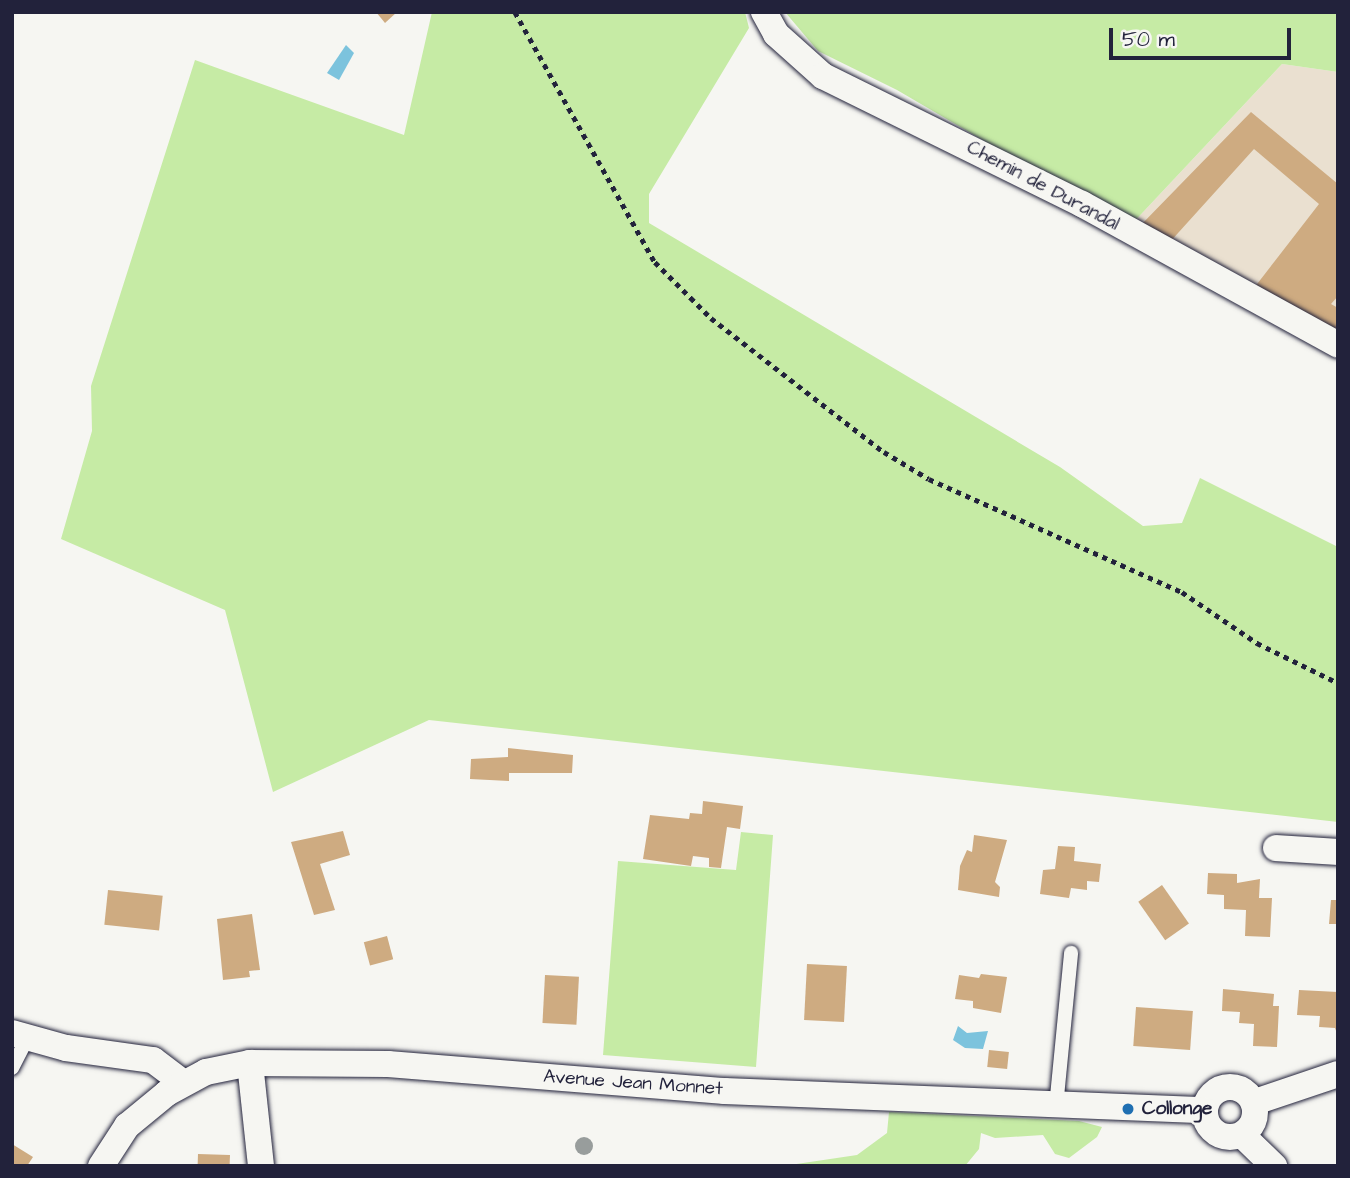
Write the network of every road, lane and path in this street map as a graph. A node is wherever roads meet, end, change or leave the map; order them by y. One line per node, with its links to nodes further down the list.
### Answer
1 (514, 12): 4 (path)
2 (764, 12): 3 (street, Chemin de Durandal)
3 (1338, 345)
4 (1338, 683)
5 (1276, 848): 6 (street)
6 (1338, 852)
7 (1071, 953): 14 (lane)
8 (20, 1036): 10 (lane); 12 (street)
9 (250, 1063): 12 (street, Avenue Jean Monnet); 14 (street, Avenue Jean Monnet); 18 (street)
10 (12, 1068)
11 (1338, 1074): 13 (street)
12 (183, 1083): 17 (street, Avenue Jean Monnet)
13 (1255, 1102): 15 (street); 16 (street)
14 (1056, 1107): 15 (street, Avenue Jean Monnet)
15 (1204, 1110): 16 (street)
16 (1242, 1135): 19 (street)
17 (102, 1166)
18 (261, 1166)
19 (1274, 1166)

